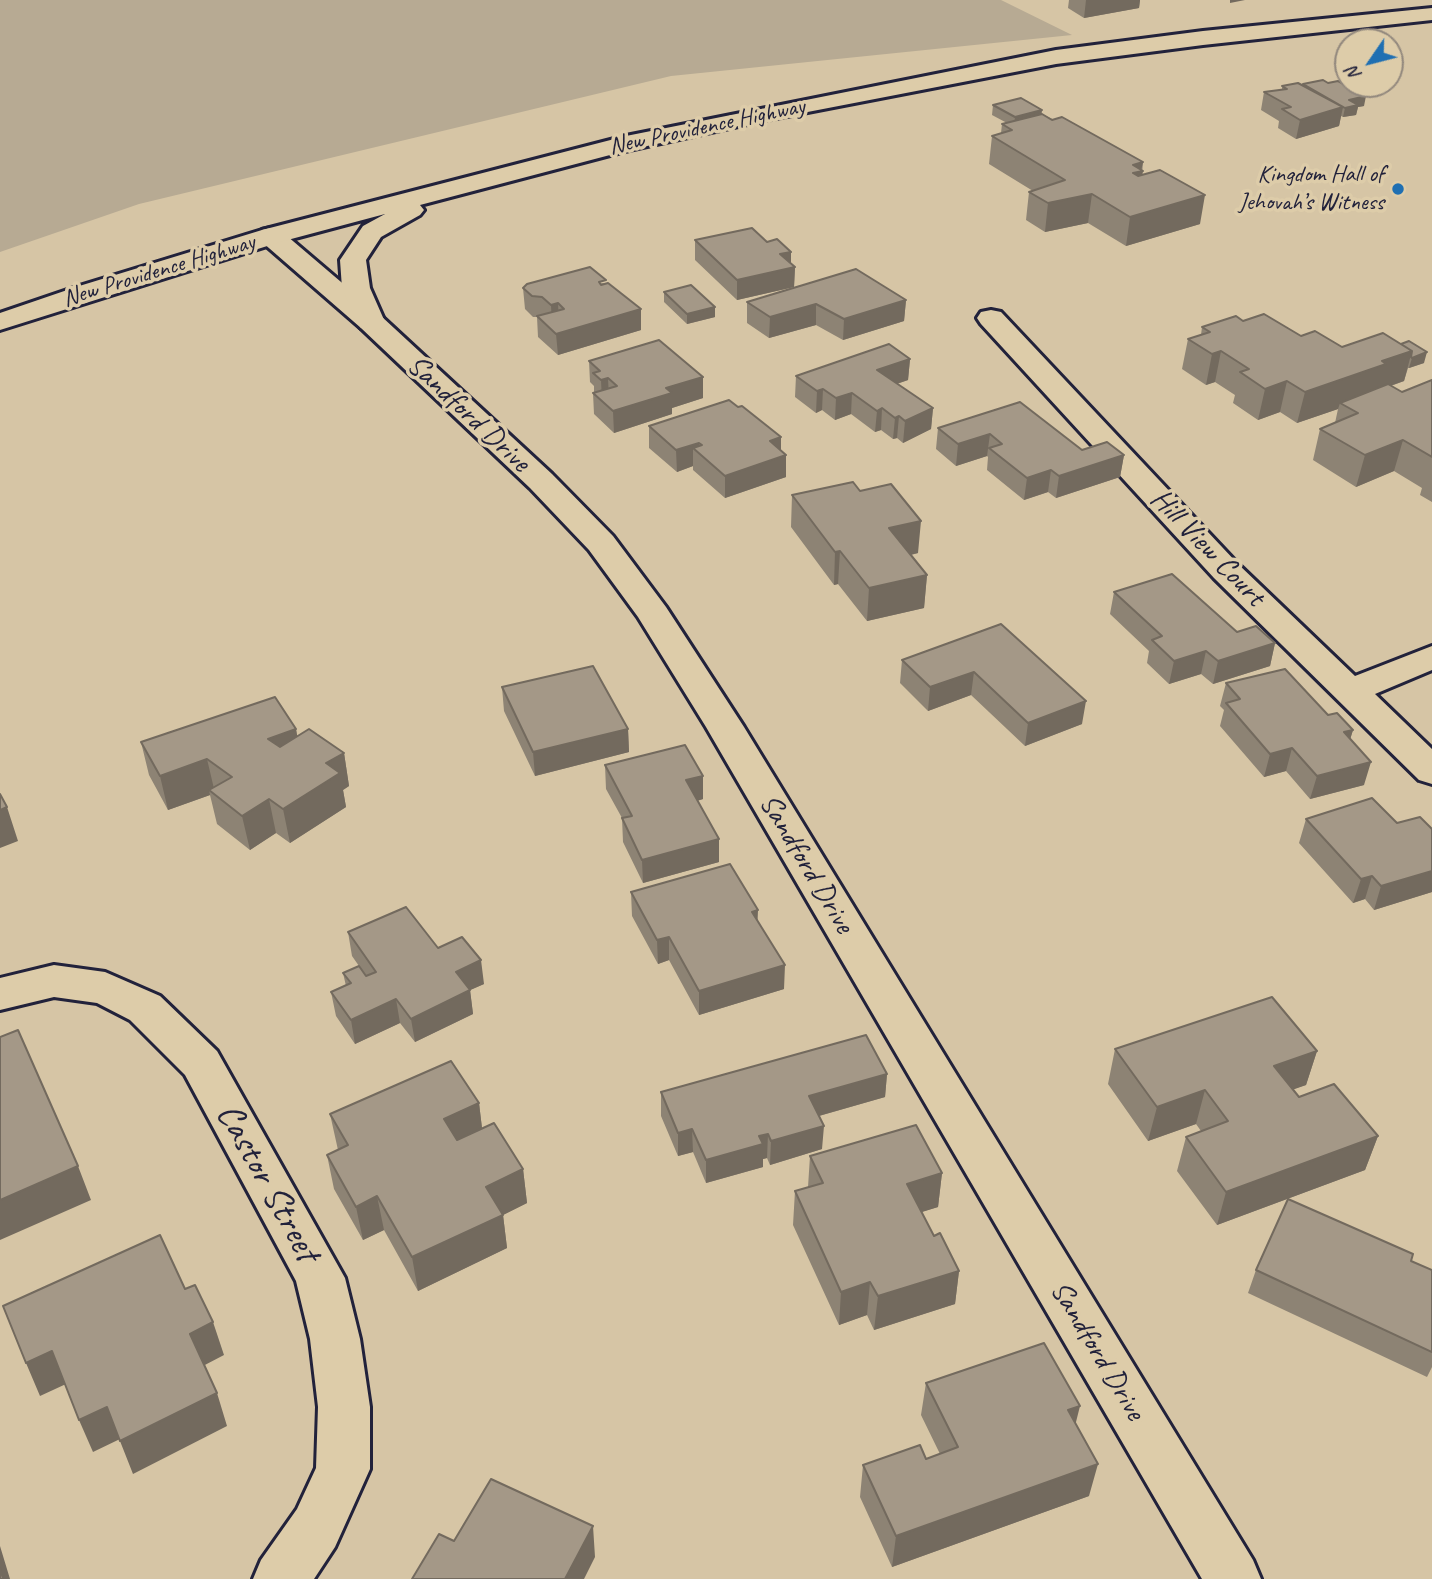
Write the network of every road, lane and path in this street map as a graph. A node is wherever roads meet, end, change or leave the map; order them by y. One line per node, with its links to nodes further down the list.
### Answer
1 (1432, 14): 2 (main road, New Providence Highway)
2 (453, 188): 3 (main road, New Providence Highway); 6 (main road)
3 (271, 236): 5 (main road, New Providence Highway); 6 (main road, Sandford Drive)
4 (991, 318): 8 (main road, Hill View Court)
5 (0, 322)
6 (371, 322): 12 (main road, Sandford Drive)
7 (1432, 657): 8 (main road)
8 (1348, 692): 9 (main road, Hill View Court)
9 (1432, 771)
10 (0, 994): 11 (main road, Castor Street)
11 (281, 1579)
12 (1233, 1579)

